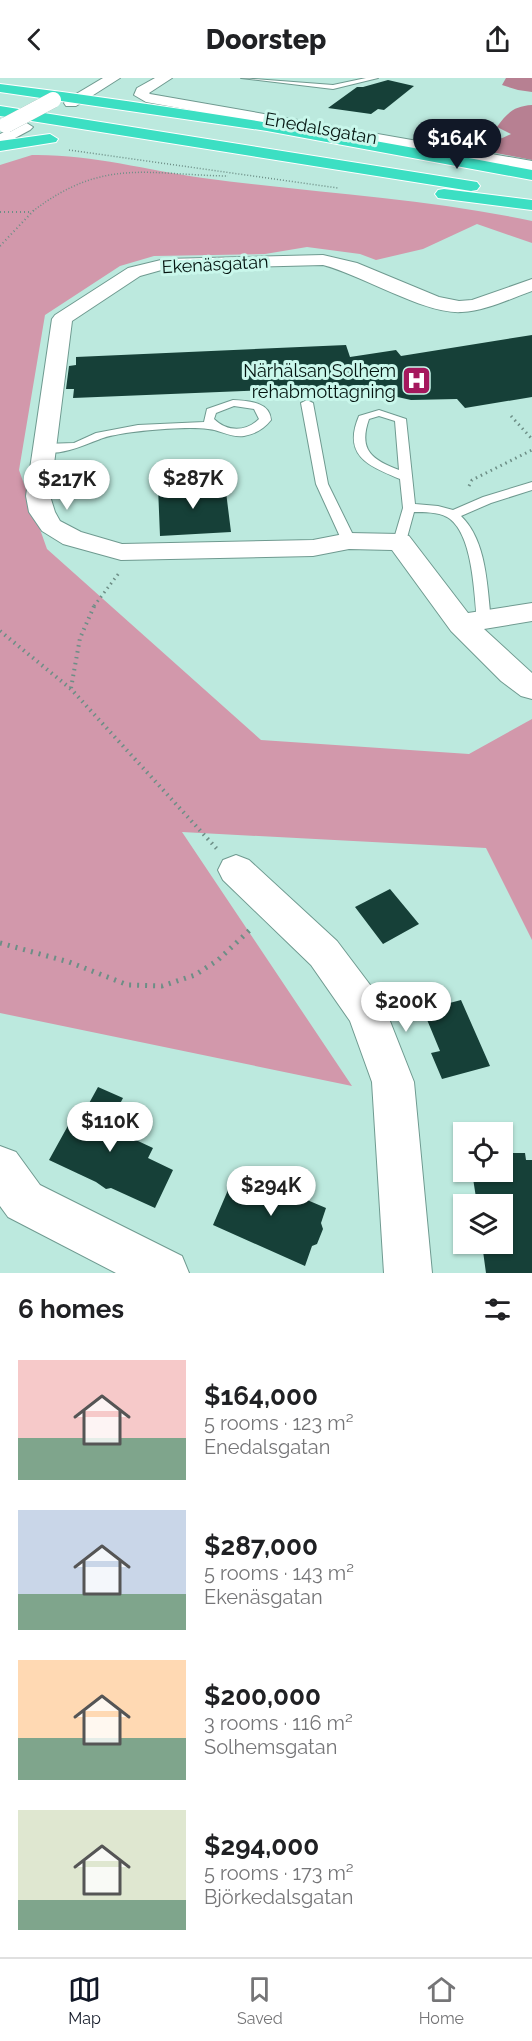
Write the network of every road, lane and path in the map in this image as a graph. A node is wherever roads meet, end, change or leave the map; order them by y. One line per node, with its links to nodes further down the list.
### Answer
1 (114, 78): 5 (street)
2 (165, 78): 13 (street, Enedalsgatan)
3 (244, 78): 4 (lane)
4 (375, 78)
5 (93, 84): 7 (street); 9 (highway)
6 (0, 88): 7 (highway)
7 (69, 96): 9 (highway); 10 (street)
8 (0, 103): 17 (highway)
9 (125, 104): 15 (highway)
10 (8, 126): 11 (street); 12 (highway); 19 (highway)
11 (0, 143): 12 (highway)
12 (57, 143): 14 (path)
13 (532, 166)
14 (231, 174): 18 (path); 22 (path)
15 (532, 175)
16 (297, 176): 20 (highway)
17 (532, 185)
18 (344, 188)
19 (532, 195)
20 (532, 205)
21 (0, 212): 22 (path)
22 (31, 212): 23 (path)
23 (0, 246)
24 (532, 285): 29 (street, Ekenäsgatan)
25 (308, 403): 36 (lane)
26 (511, 416): 28 (path)
27 (212, 425): 29 (lane)
28 (532, 439)
29 (44, 448): 38 (street, Ekenäsgatan)
30 (532, 450): 33 (path)
31 (404, 476): 31 (lane); 34 (lane)
32 (532, 486): 35 (lane)
33 (469, 487)
34 (409, 508): 35 (lane); 37 (lane)
35 (453, 514): 40 (lane)
36 (349, 541): 37 (street, Ekenäsgatan); 38 (street, Ekenäsgatan)
37 (400, 542): 40 (street)
38 (137, 552): 43 (path)
39 (532, 612): 40 (street)
40 (472, 622): 42 (street)
41 (0, 631): 43 (path)
42 (532, 688)
43 (71, 689): 44 (path)
44 (236, 870): 45 (street)
45 (277, 908): 46 (path); 49 (street)
46 (0, 943)
47 (0, 1168): 48 (street)
48 (165, 1273)
49 (408, 1273)

